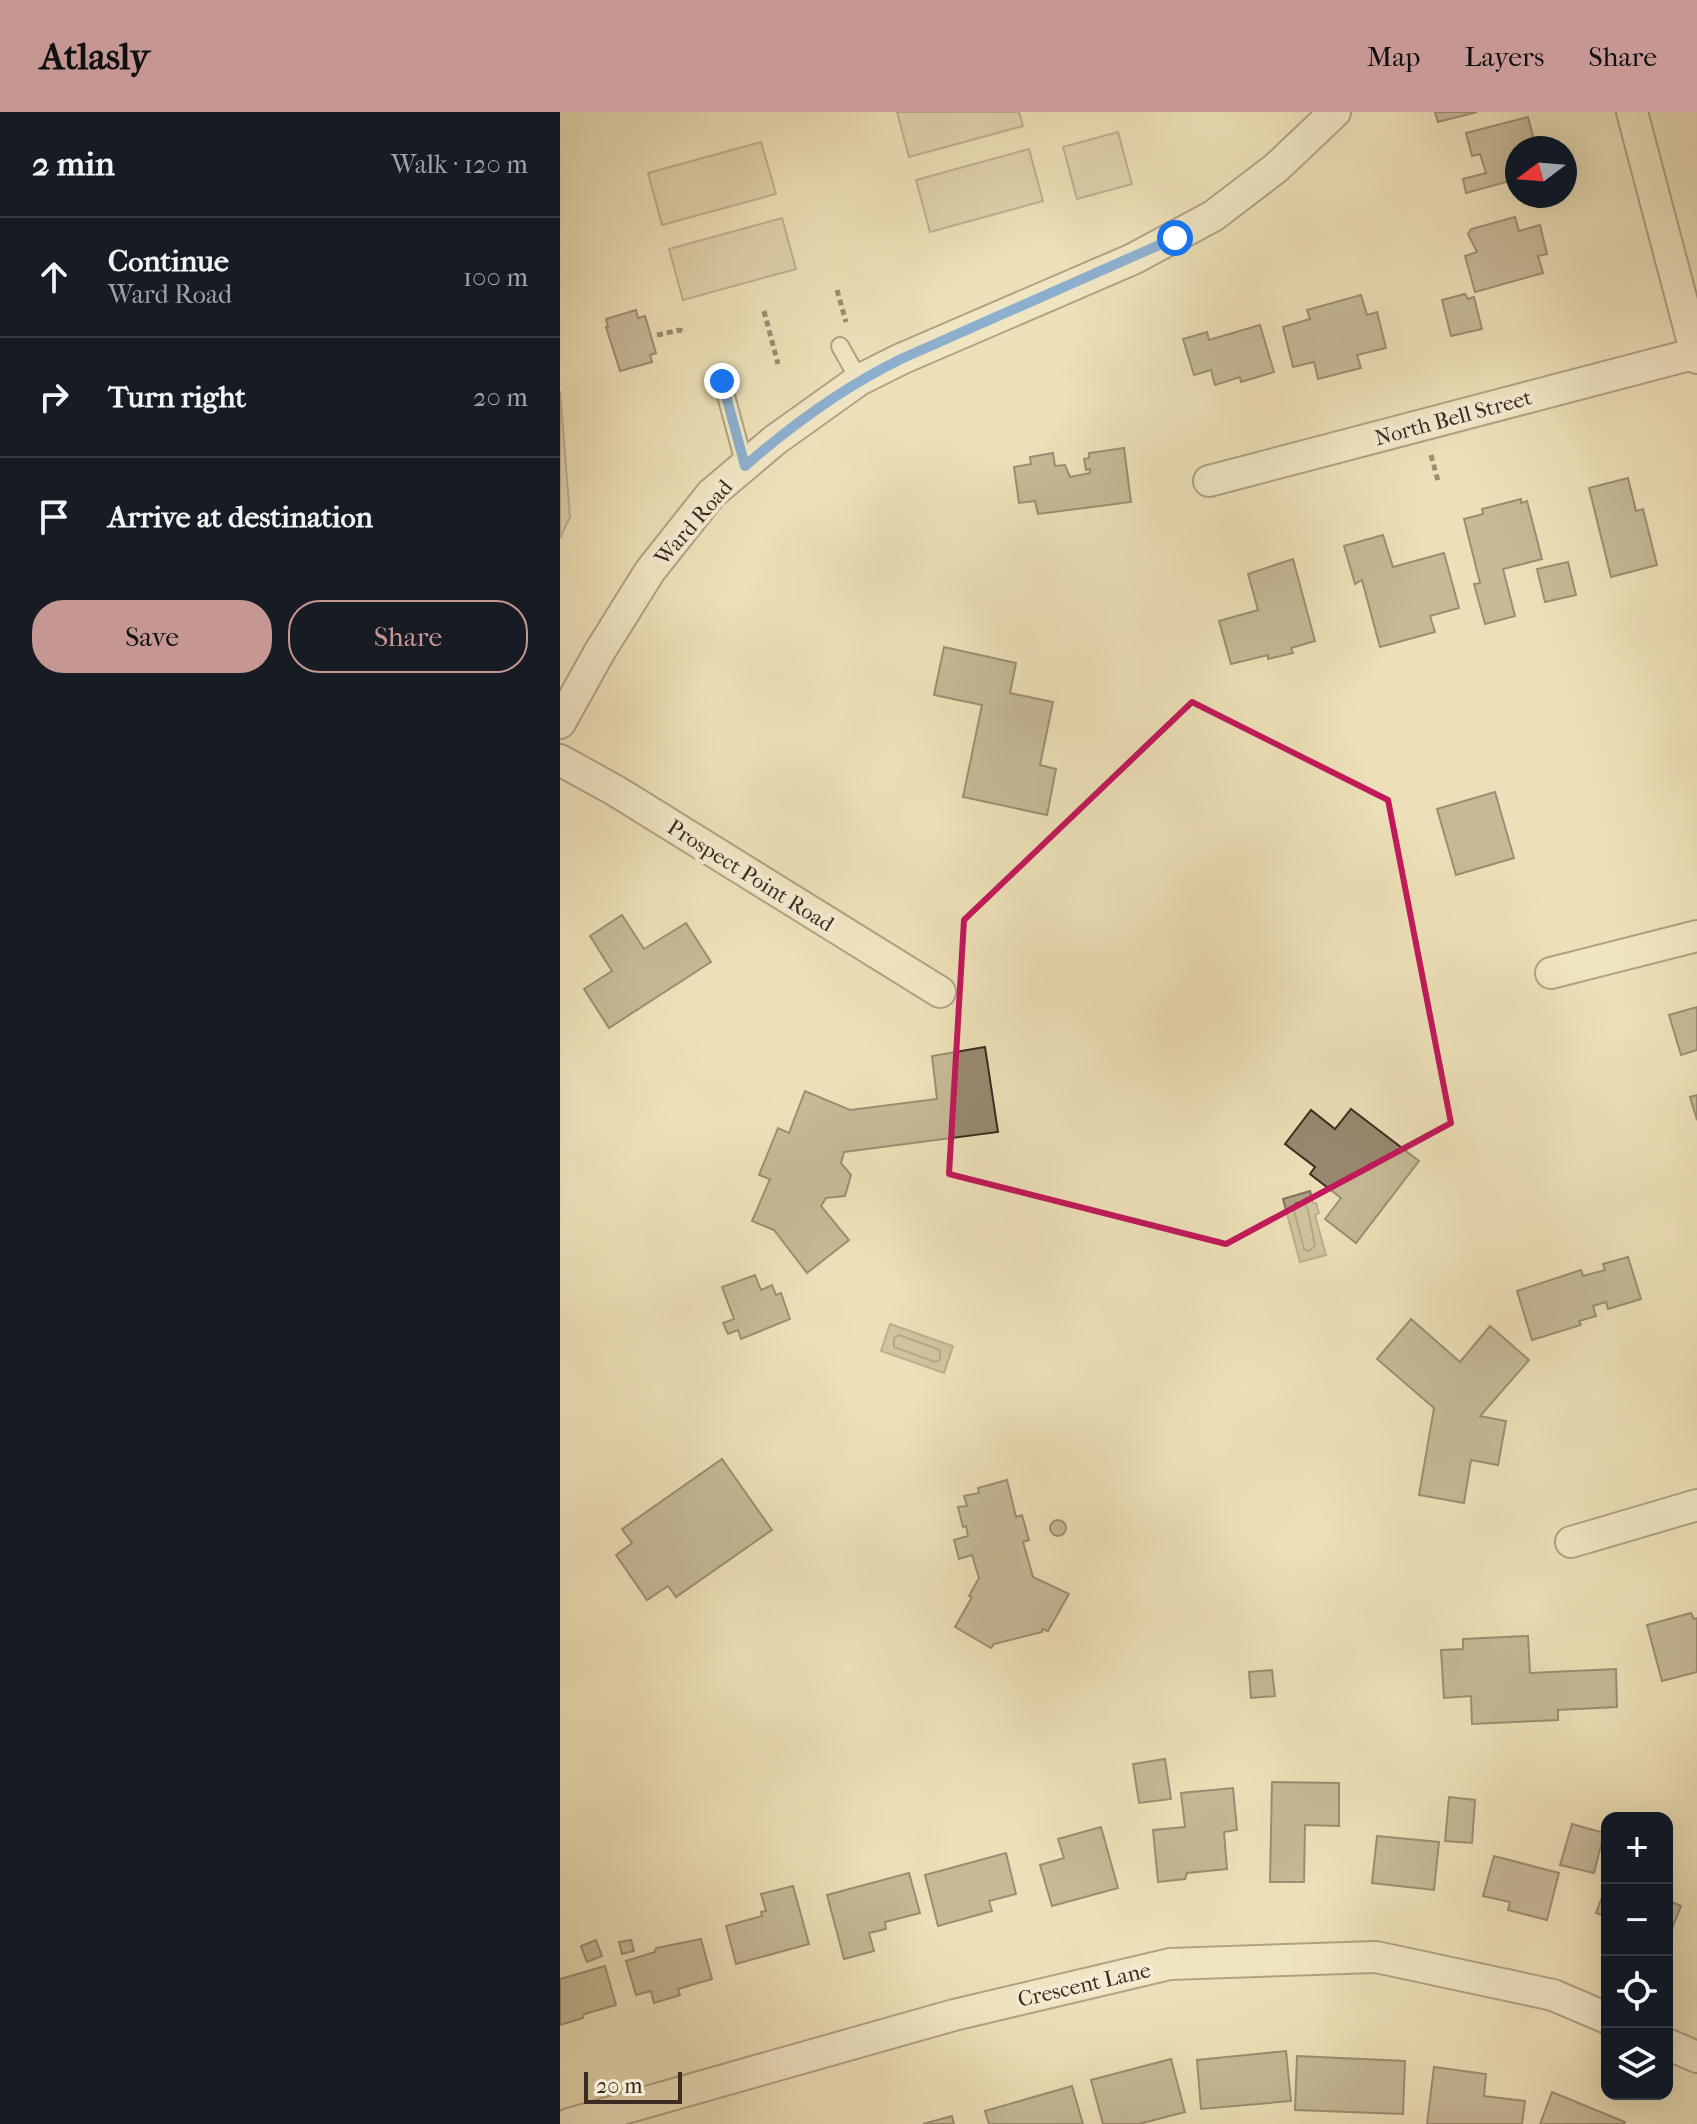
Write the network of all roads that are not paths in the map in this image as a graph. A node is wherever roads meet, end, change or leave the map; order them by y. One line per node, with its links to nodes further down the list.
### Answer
1 (1335, 112): 5 (street, Ward Road)
2 (1632, 112): 4 (street)
3 (840, 346): 5 (lane)
4 (1697, 355): 8 (street, North Bell Street)
5 (859, 380): 7 (street, Ward Road)
6 (722, 381): 7 (lane)
7 (745, 466): 9 (street, Ward Road)
8 (1209, 481)
9 (560, 723)
10 (560, 760): 13 (street, Prospect Point Road)
11 (1697, 936): 12 (street)
12 (1551, 973)
13 (940, 992)
14 (1697, 1505): 15 (street)
15 (1571, 1542)
16 (1601, 2015): 19 (street, Crescent Lane)
17 (1673, 2047): 18 (street)
18 (1697, 2057)
19 (569, 2124)

